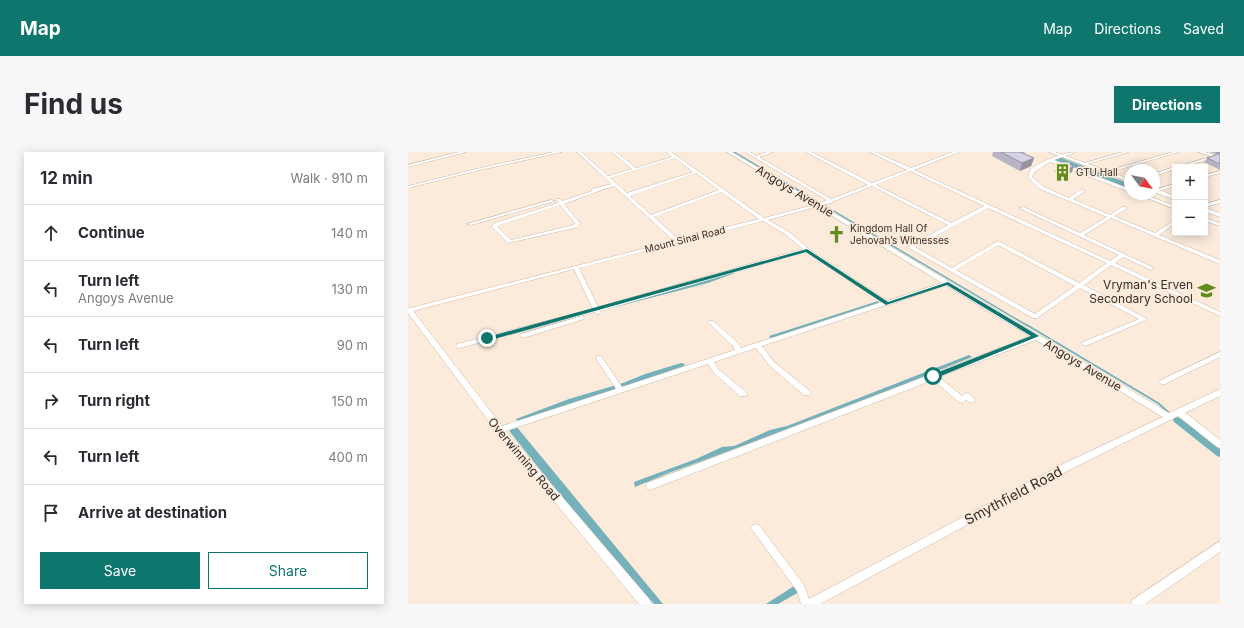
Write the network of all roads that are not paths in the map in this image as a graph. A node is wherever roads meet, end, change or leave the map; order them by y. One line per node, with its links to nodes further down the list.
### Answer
1 (464, 152): 26 (street)
2 (560, 152): 40 (street)
3 (578, 152): 35 (street)
4 (614, 152): 27 (street)
5 (668, 152): 19 (street)
6 (729, 152): 53 (street, Angoys Avenue)
7 (747, 152): 21 (street)
8 (771, 152): 21 (street)
9 (808, 152): 38 (street)
10 (872, 152): 29 (street)
11 (957, 152): 29 (street, Mount Sinai Road)
12 (1051, 152): 17 (street)
13 (1074, 152): 17 (street)
14 (1127, 152): 24 (street)
15 (1177, 152): 31 (street)
16 (1200, 152): 20 (street)
17 (1060, 155): 23 (street); 24 (street)
18 (1220, 155): 20 (street)
19 (675, 156): 27 (street); 30 (street)
20 (1214, 156): 22 (street); 25 (street)
21 (756, 157): 51 (street)
22 (1220, 158)
23 (1049, 160): 41 (street); 48 (street)
24 (1083, 164): 31 (street)
25 (1189, 164)
26 (408, 166)
27 (635, 169): 35 (street)
28 (1172, 169): 33 (street)
29 (911, 170): 38 (street, Mount Sinai Road); 55 (street)
30 (696, 172): 43 (street); 46 (street)
31 (1106, 172): 36 (street)
32 (1220, 172): 34 (street)
33 (1160, 173)
34 (1208, 175)
35 (607, 178): 37 (street)
36 (1124, 179)
37 (615, 185): 46 (street); 50 (street)
38 (873, 185): 51 (street, Mount Sinai Road); 67 (street)
39 (1172, 186): 42 (street)
40 (408, 187)
41 (1124, 189)
42 (1160, 189)
43 (722, 190): 61 (street); 63 (street)
44 (1082, 191): 48 (street)
45 (1160, 192): 47 (street)
46 (627, 195): 61 (street)
47 (1172, 197)
48 (1070, 199): 62 (street)
49 (1154, 200): 56 (street)
50 (560, 201): 50 (street); 66 (street)
51 (832, 201): 53 (street, Mount Sinai Road)
52 (1220, 201): 54 (street)
53 (822, 204): 63 (street, Mount Sinai Road); 79 (street, Angoys Avenue)
54 (1208, 205)
55 (987, 206): 67 (street); 75 (street)
56 (1172, 207)
57 (1021, 208): 69 (street)
58 (1124, 208): 62 (street)
59 (1208, 211): 60 (street)
60 (1220, 215)
61 (650, 217): 71 (street)
62 (1109, 217): 69 (street); 70 (street)
63 (763, 219): 71 (street, Mount Sinai Road); 72 (street)
64 (1208, 220): 68 (street)
65 (1172, 223): 70 (street)
66 (469, 224)
67 (951, 225): 78 (street)
68 (1220, 225)
69 (1080, 235): 73 (street)
70 (1156, 235): 74 (street)
71 (676, 241): 76 (street, Mount Sinai Road)
72 (807, 250): 82 (street); 84 (street)
73 (1122, 255): 75 (street); 77 (street)
74 (1220, 262)
75 (1109, 264): 80 (street); 85 (street)
76 (576, 267): 83 (street, Mount Sinai Road); 84 (street)
77 (1151, 268)
78 (952, 270): 80 (street); 80 (street)
79 (948, 283): 82 (street); 88 (street, Angoys Avenue)
80 (1080, 284): 89 (street)
81 (668, 294): 84 (street)
82 (888, 304): 90 (street)
83 (408, 310): 105 (street, Overwinning Road)
84 (597, 312): 87 (street); 91 (street)
85 (1220, 314)
86 (711, 322): 92 (street)
87 (523, 336)
88 (1036, 336): 96 (street); 104 (street, Angoys Avenue)
89 (1085, 344)
90 (757, 345): 92 (street); 100 (street)
91 (459, 346)
92 (738, 348): 95 (street)
93 (1220, 354): 97 (street)
94 (599, 358): 98 (street)
95 (708, 361): 98 (street); 101 (street)
96 (933, 376): 102 (street); 107 (street)
97 (1163, 382)
98 (620, 390): 105 (street)
99 (1220, 392): 103 (street, Smythfield Road)
100 (807, 393)
101 (743, 394)
102 (971, 400)
103 (1180, 413): 104 (street, Smythfield Road); 106 (street)
104 (1169, 418): 112 (street, Smythfield Road)
105 (500, 430): 110 (street, Overwinning Road)
106 (1220, 445)
107 (650, 486)
108 (756, 528): 111 (street)
109 (1220, 546): 113 (street)
110 (646, 604)
111 (806, 604)
112 (810, 604)
113 (1136, 604)

